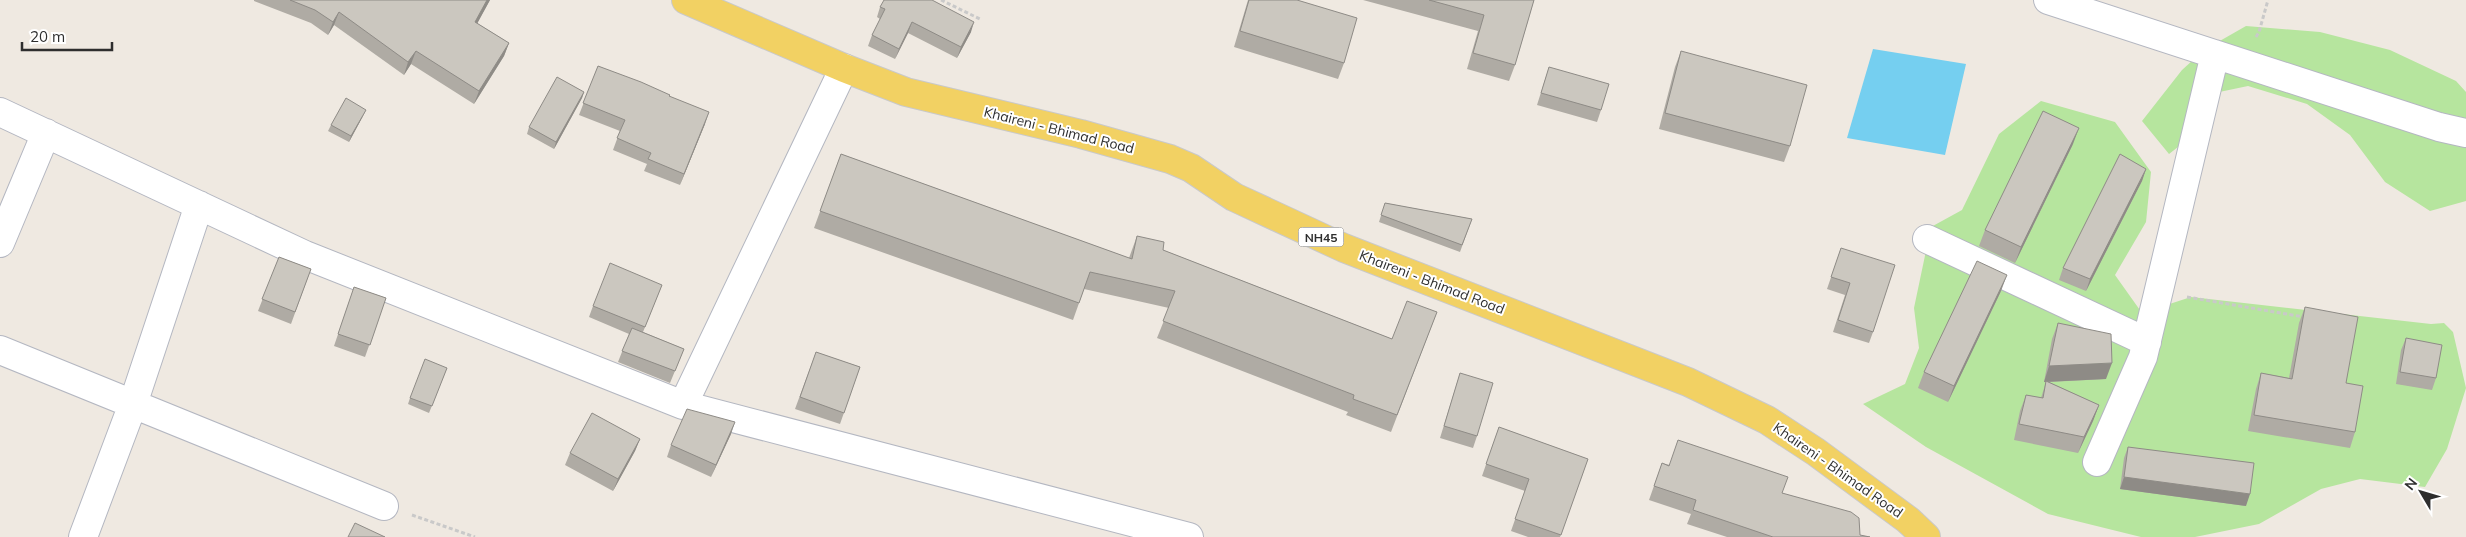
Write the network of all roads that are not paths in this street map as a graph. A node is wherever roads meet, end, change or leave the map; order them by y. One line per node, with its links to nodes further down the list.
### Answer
1 (686, 0): 4 (main road, Khaireni - Bhimad Road / NH45)
2 (2048, 0): 3 (street)
3 (2225, 58): 7 (street); 11 (street)
4 (844, 68): 14 (street); 19 (main road, Khaireni - Bhimad Road / NH45)
5 (0, 112): 6 (street)
6 (46, 133): 8 (street); 10 (street)
7 (2466, 133)
8 (199, 205): 13 (street); 14 (street)
9 (1927, 240): 11 (street)
10 (0, 243)
11 (2147, 342): 15 (street)
12 (0, 350): 13 (street)
13 (133, 404): 16 (street); 17 (street)
14 (683, 405): 18 (street)
15 (2098, 462)
16 (384, 506)
17 (83, 537)
18 (1190, 537)
19 (1926, 537)

